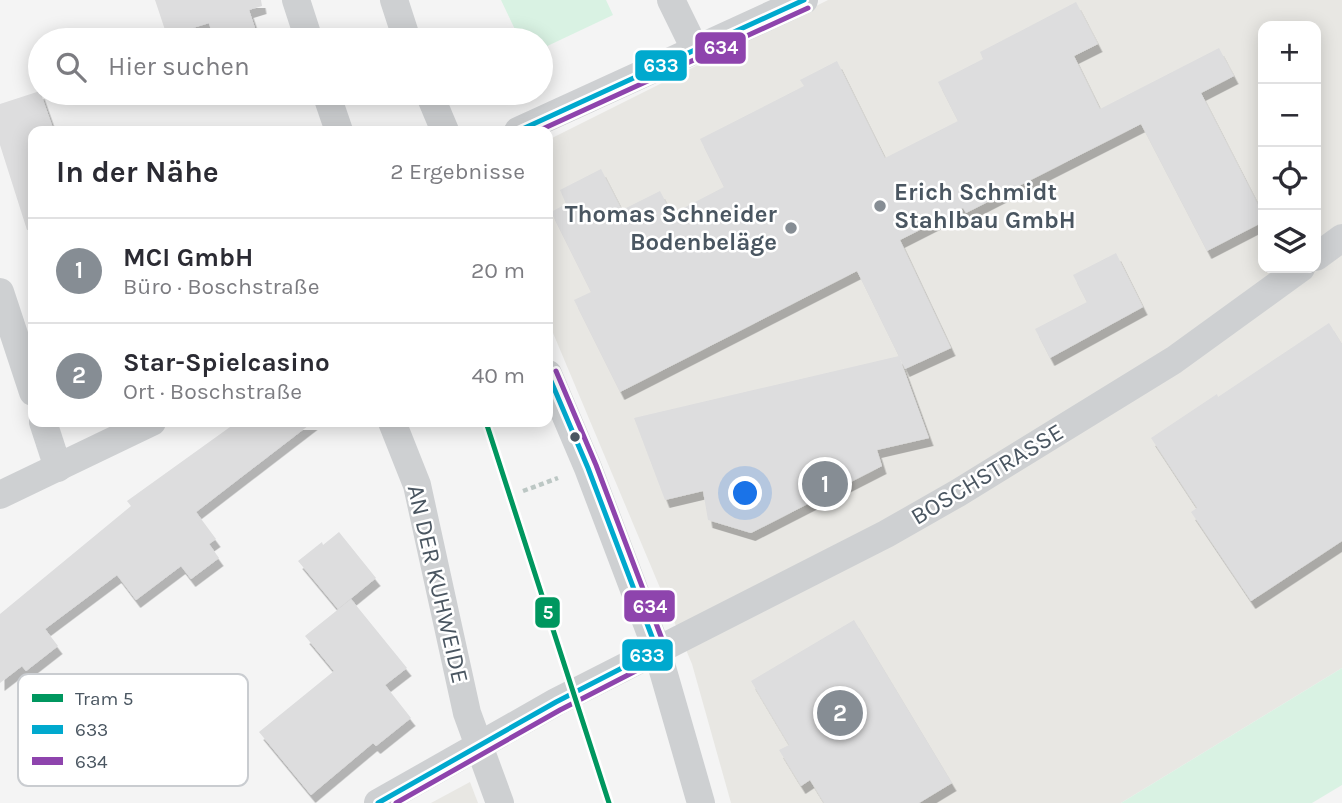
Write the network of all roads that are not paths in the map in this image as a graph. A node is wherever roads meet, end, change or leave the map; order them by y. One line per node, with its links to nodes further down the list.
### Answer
1 (296, 0): 5 (street)
2 (394, 0): 6 (street)
3 (671, 0): 7 (street)
4 (804, 0): 7 (street)
5 (305, 28)
6 (403, 28)
7 (696, 51): 12 (street)
8 (330, 105): 10 (street)
9 (434, 105): 11 (street)
10 (336, 126)
11 (443, 126)
12 (529, 126)
13 (1342, 238): 14 (street)
14 (1321, 253)
15 (1294, 273): 24 (street, BOSCHSTRASSE)
16 (0, 292): 17 (street)
17 (28, 377)
18 (553, 386): 24 (street)
19 (45, 427): 22 (street)
20 (142, 427): 22 (street)
21 (394, 427): 25 (street, AN DER KUHWEIDE)
22 (58, 468): 23 (street)
23 (0, 495)
24 (656, 650): 25 (street, BOSCHSTRASSE); 28 (street)
25 (479, 747): 26 (street, BOSCHSTRASSE); 27 (street, AN DER KUHWEIDE)
26 (379, 803)
27 (500, 803)
28 (701, 803)

